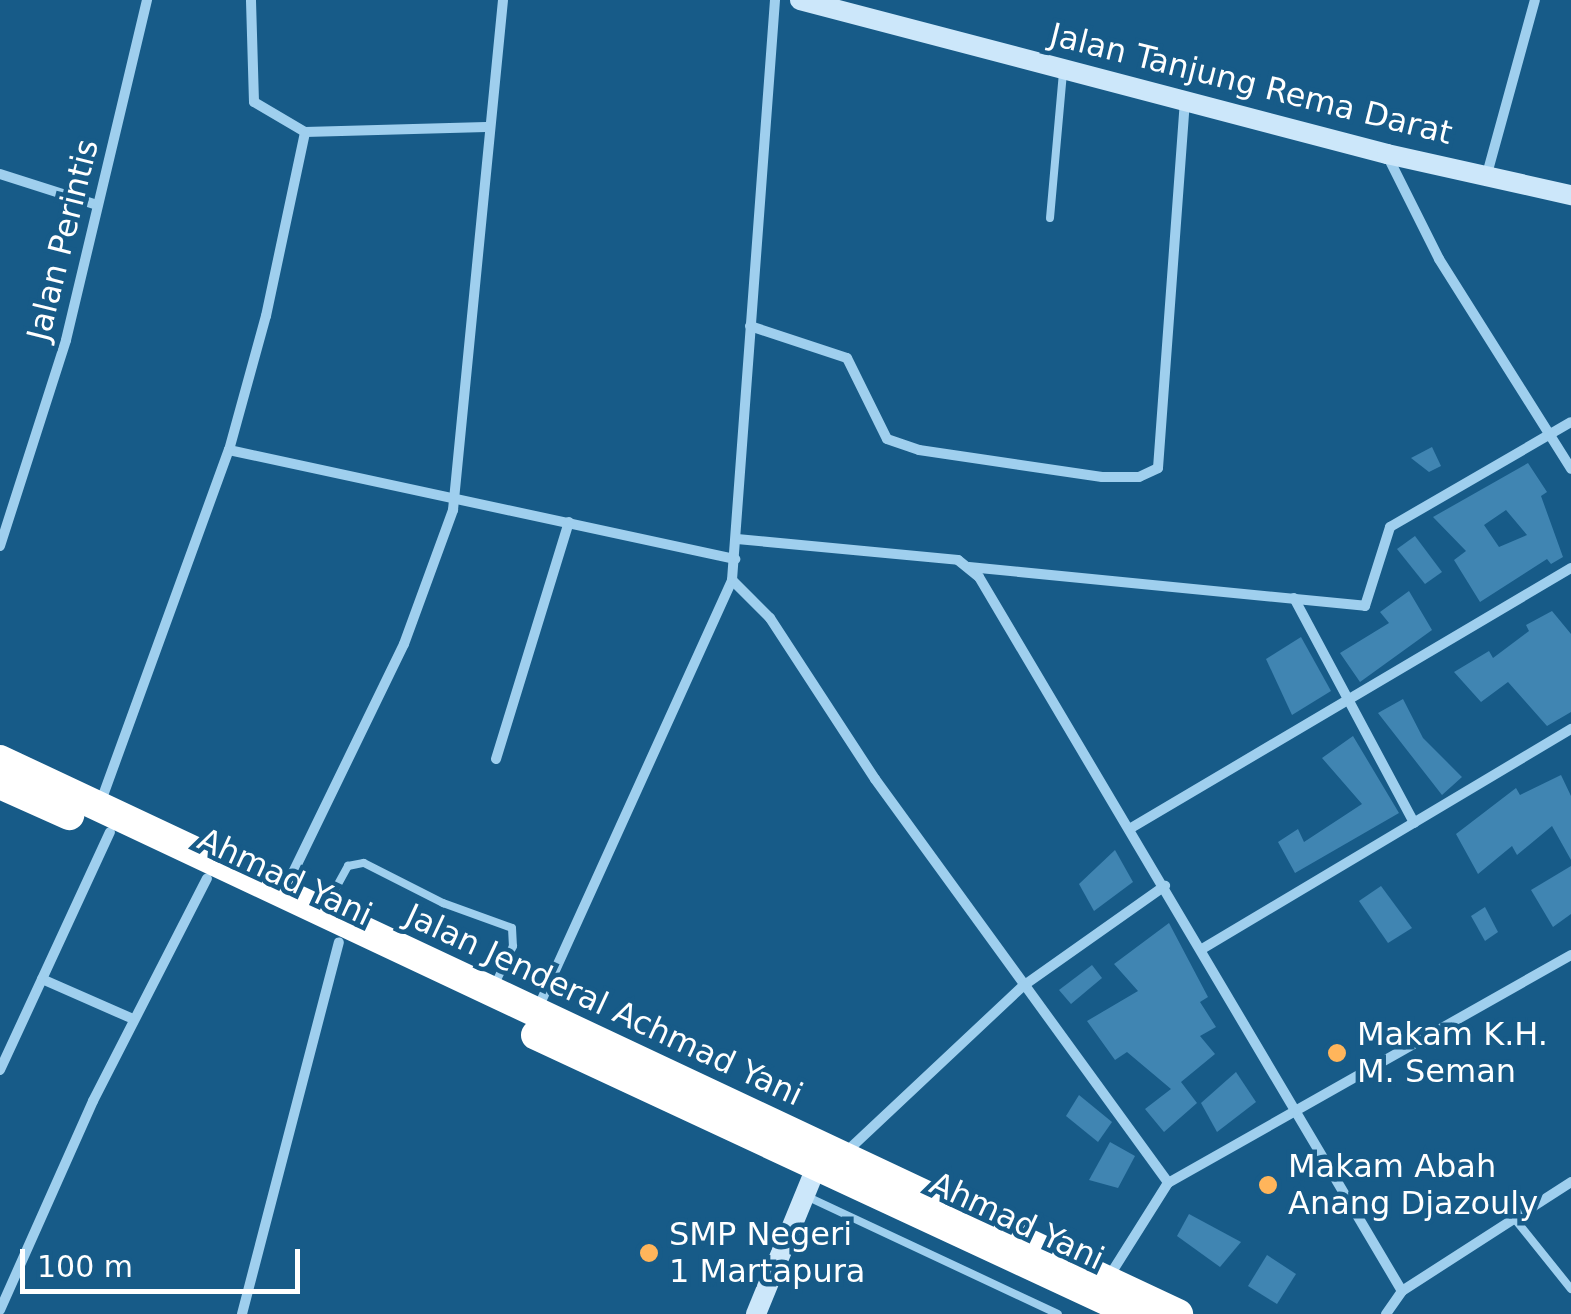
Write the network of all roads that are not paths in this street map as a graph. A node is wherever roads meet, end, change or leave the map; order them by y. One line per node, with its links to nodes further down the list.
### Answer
1 (147, 0): 15 (street, Jalan Perintis)
2 (252, 0): 10 (street)
3 (503, 0): 9 (street)
4 (775, 0): 17 (street)
5 (800, 0): 7 (street, Jalan Tanjung Rema Darat)
6 (1535, 0): 12 (street)
7 (1064, 69): 8 (street, Jalan Tanjung Rema Darat); 16 (lane)
8 (1185, 100): 11 (street, Jalan Tanjung Rema Darat); 17 (street)
9 (486, 127): 10 (street); 22 (street)
10 (305, 132): 20 (street)
11 (1387, 154): 12 (street, Jalan Tanjung Rema Darat); 19 (street)
12 (1487, 174): 14 (street, Jalan Tanjung Rema Darat)
13 (1, 178): 15 (street)
14 (1571, 195)
15 (98, 205): 25 (street, Jalan Perintis)
16 (1050, 218)
17 (750, 326): 24 (street)
18 (1571, 422): 19 (street)
19 (1551, 436): 21 (street); 30 (street)
20 (229, 450): 22 (street); 36 (street)
21 (1571, 469)
22 (454, 497): 23 (street); 41 (street)
23 (569, 522): 26 (street); 33 (street)
24 (737, 539): 26 (street); 27 (street)
25 (0, 546)
26 (734, 559): 29 (street)
27 (970, 567): 30 (street); 38 (street)
28 (1571, 568): 31 (street)
29 (732, 580): 46 (street); 48 (street)
30 (1294, 598): 31 (street)
31 (1346, 702): 37 (street); 38 (street)
32 (1571, 729): 37 (street)
33 (496, 759)
34 (0, 760): 36 (highway, Jalan Jenderal Achmad Yani)
35 (0, 784): 36 (highway, Ahmad Yani)
36 (104, 820): 39 (highway, Ahmad Yani); 41 (highway, Jalan Jenderal Achmad Yani); 45 (street)
37 (1414, 823): 43 (street)
38 (1131, 828): 40 (street)
39 (207, 878): 42 (highway, Ahmad Yani); 49 (street)
40 (1165, 886): 43 (street); 46 (street)
41 (283, 894): 42 (highway, Jalan Jenderal Achmad Yani)
42 (326, 929): 47 (highway, Jalan Jenderal Achmad Yani); 47 (lane); 54 (highway, Ahmad Yani); 63 (street)
43 (1202, 949): 51 (street)
44 (1571, 955): 51 (street)
45 (42, 979): 49 (street); 50 (street)
46 (1023, 986): 52 (street); 55 (street)
47 (491, 993): 48 (highway, Jalan Jenderal Achmad Yani)
48 (536, 1013): 52 (highway, Jalan Jenderal Achmad Yani)
49 (134, 1018): 62 (street)
50 (0, 1070)
51 (1298, 1111): 55 (street); 61 (street)
52 (843, 1155): 58 (highway, Jalan Jenderal Achmad Yani)
53 (1571, 1182): 56 (street)
54 (810, 1183): 57 (highway, Ahmad Yani); 64 (street)
55 (1168, 1183): 59 (street)
56 (1514, 1218): 60 (lane); 61 (street)
57 (924, 1232): 58 (highway, Ahmad Yani); 65 (lane)
58 (998, 1238): 59 (highway, Jalan Jenderal Achmad Yani); 66 (highway, Ahmad Yani)
59 (1109, 1276): 67 (highway, Jalan Jenderal Achmad Yani)
60 (1571, 1289)
61 (1402, 1291): 68 (street)
62 (0, 1310)
63 (242, 1314)
64 (756, 1314)
65 (1058, 1314)
66 (1136, 1314)
67 (1178, 1314)
68 (1386, 1314)

